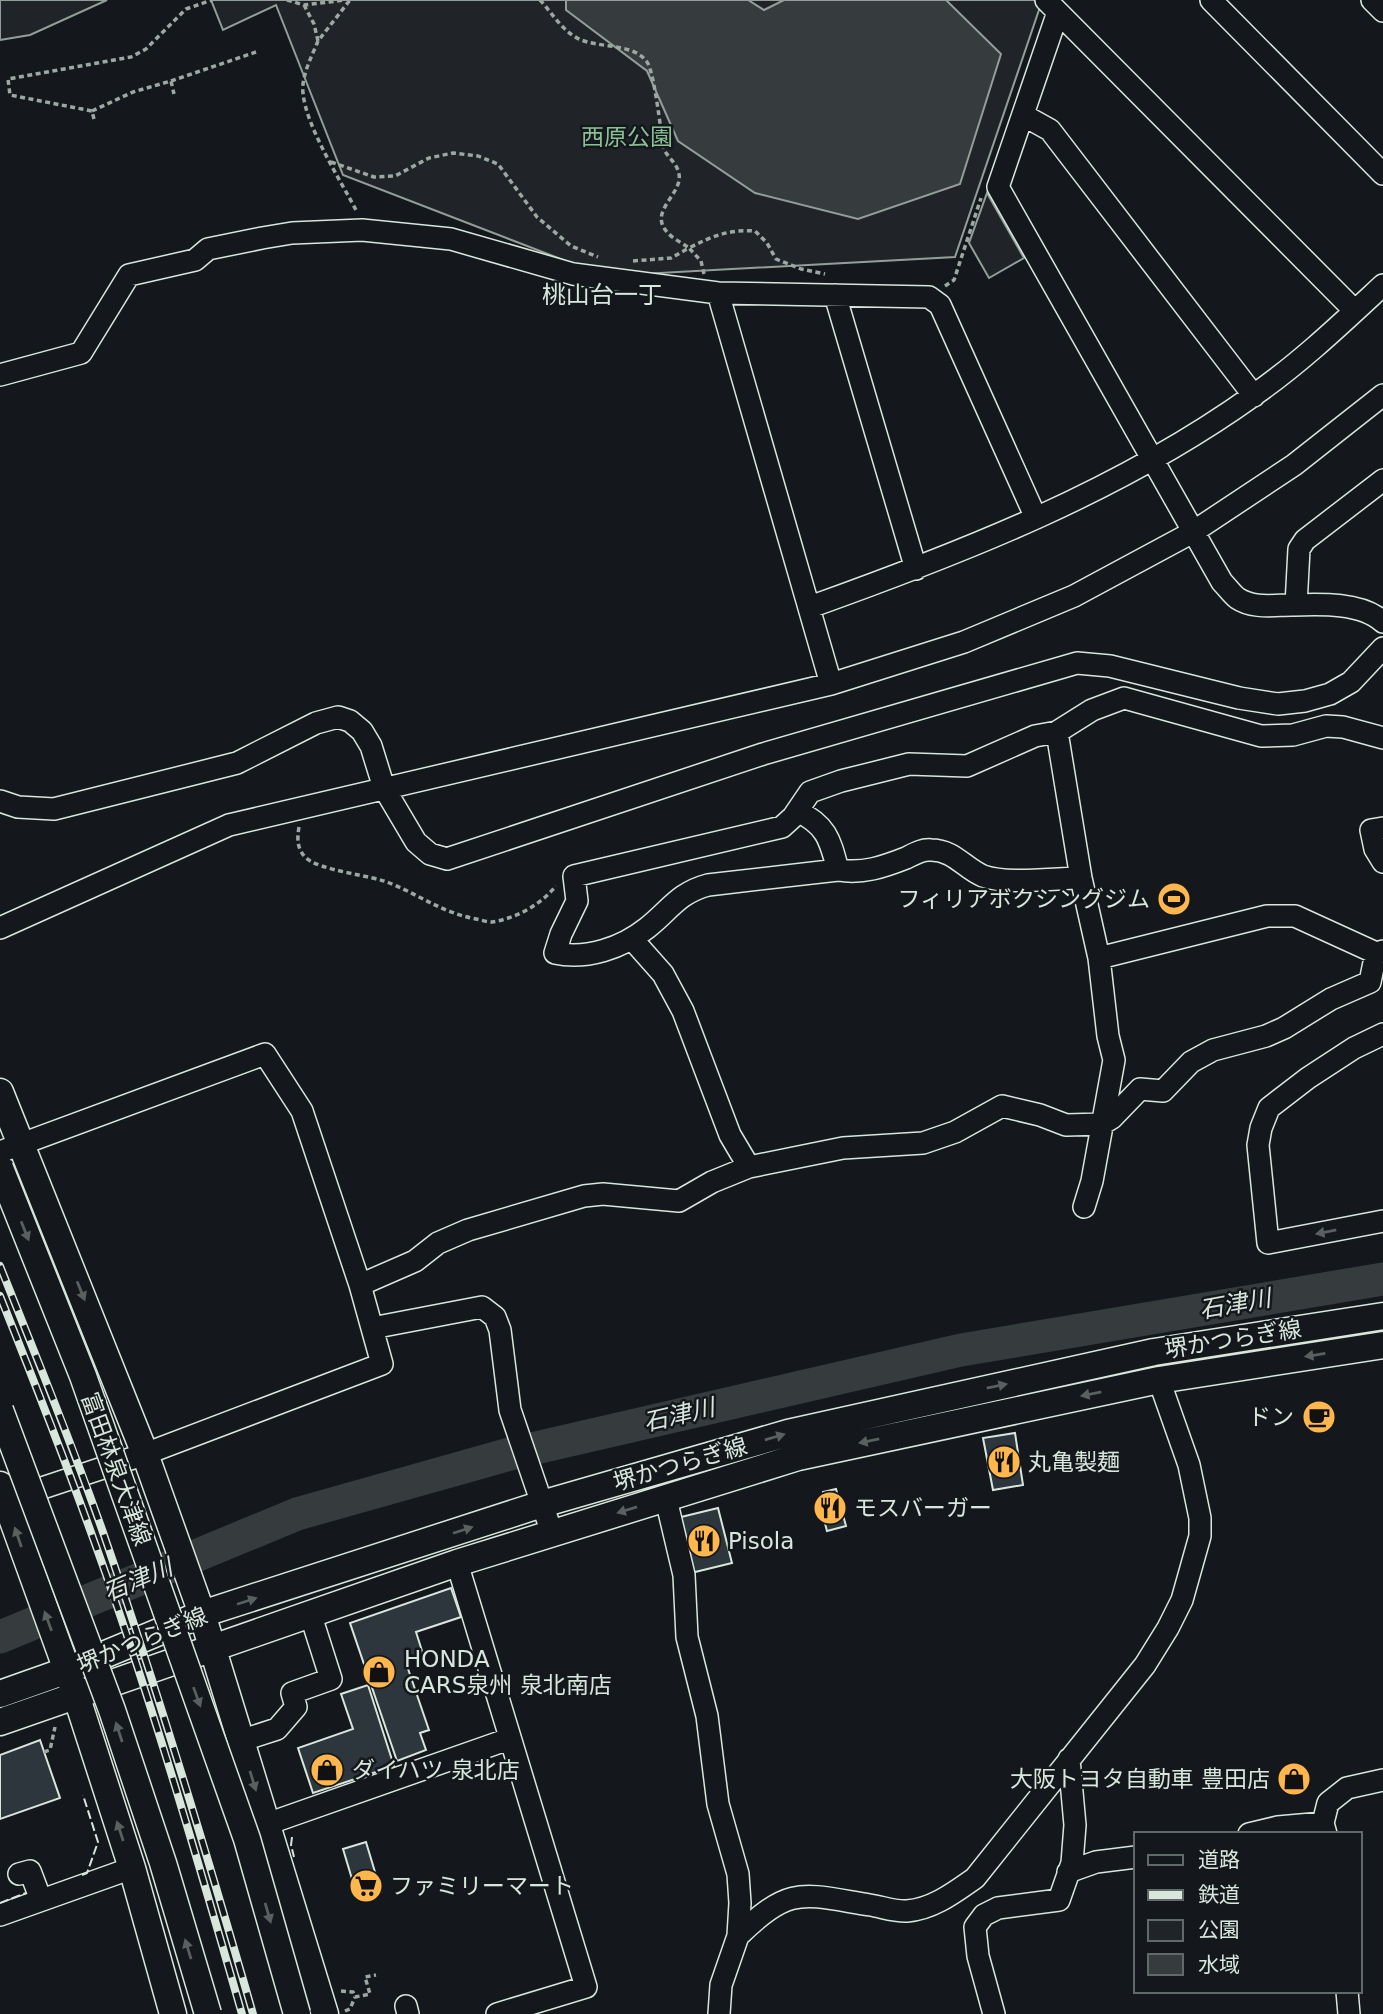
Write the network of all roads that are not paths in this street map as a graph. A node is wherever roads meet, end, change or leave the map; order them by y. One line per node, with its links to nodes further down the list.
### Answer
1 (1210, 0): 6 (street)
2 (1372, 0): 4 (street)
3 (1052, 6): 5 (street); 10 (street)
4 (1383, 11)
5 (1023, 115): 13 (street); 14 (street)
6 (1383, 174)
7 (832, 285): 9 (street); 16 (street); 18 (street)
8 (1383, 285): 10 (street)
9 (718, 293): 11 (street); 20 (street)
10 (1355, 311): 13 (street)
11 (0, 376)
12 (1383, 395): 17 (street)
13 (1254, 396): 14 (street)
14 (1153, 460): 16 (street); 17 (street)
15 (1383, 480): 19 (street)
16 (1036, 518): 18 (street)
17 (1193, 532): 19 (street); 23 (street)
18 (916, 569): 20 (street)
19 (1296, 605): 21 (street)
20 (810, 607): 23 (street)
21 (1383, 622)
22 (1383, 648): 26 (street)
23 (831, 684): 26 (street)
24 (1057, 732): 25 (street); 28 (street); 32 (street)
25 (1383, 738)
26 (384, 788): 27 (street); 33 (street)
27 (0, 801)
28 (797, 811): 31 (street); 34 (street)
29 (1383, 828): 30 (street)
30 (1383, 862)
31 (838, 870): 32 (street); 34 (street)
32 (1081, 878): 36 (street)
33 (0, 928)
34 (632, 939): 41 (street)
35 (1379, 952): 36 (street); 39 (street)
36 (1100, 958): 39 (street)
37 (1383, 1034): 44 (street, one-way to 37)
38 (0, 1092): 40 (main road)
39 (1102, 1124): 41 (street); 43 (street)
40 (11, 1148): 45 (street); 51 (main road, one-way to 51)
41 (749, 1167): 45 (street)
42 (0, 1168): 82 (main road, 富田林泉大津線, one-way to 82, bridge)
43 (1084, 1207)
44 (1383, 1221)
45 (360, 1284): 47 (street)
46 (1383, 1316): 52 (main road, 堺かつらぎ線, one-way to 46)
47 (372, 1328): 51 (street); 52 (street)
48 (1383, 1345): 49 (main road, 堺かつらぎ線, one-way to 49)
49 (1159, 1380): 54 (main road, 堺かつらぎ線, one-way to 54); 66 (street)
50 (0, 1410): 81 (main road, one-way to 50, bridge)
51 (145, 1454): 53 (street); 57 (main road)
52 (538, 1493): 55 (street); 57 (main road, 堺かつらぎ線, one-way to 52)
53 (2, 1496): 60 (main road, one-way to 53)
54 (666, 1499): 55 (main road, 堺かつらぎ線, one-way to 55); 77 (street)
55 (552, 1533): 56 (main road, 堺かつらぎ線)
56 (457, 1563): 58 (main road, 堺かつらぎ線); 64 (street)
57 (199, 1606): 59 (main road); 60 (main road, 堺かつらぎ線)
58 (310, 1614): 59 (main road, 堺かつらぎ線); 65 (street)
59 (211, 1648): 62 (main road, 堺かつらぎ線); 65 (main road)
60 (62, 1661): 61 (main road, 堺かつらぎ線); 62 (main road)
61 (0, 1694)
62 (76, 1695): 63 (main road, 堺かつらぎ線); 72 (main road, one-way to 62)
63 (0, 1722)
64 (509, 1738): 68 (street); 83 (street)
65 (240, 1741): 68 (main road, one-way to 68)
66 (1069, 1759): 73 (street); 77 (street)
67 (1383, 1780): 69 (street)
68 (267, 1824): 79 (main road)
69 (1325, 1828): 70 (street)
70 (1257, 1832)
71 (1134, 1857): 73 (street)
72 (132, 1868): 75 (street); 80 (main road)
73 (1069, 1872): 85 (street)
74 (19, 1874): 75 (street)
75 (41, 1900): 76 (street)
76 (0, 1915)
77 (738, 1936): 84 (street)
78 (1347, 1993): 86 (street)
79 (334, 2012)
80 (173, 2014)
81 (208, 2014)
82 (297, 2014)
83 (497, 2014)
84 (719, 2014)
85 (994, 2014)
86 (1349, 2014)

